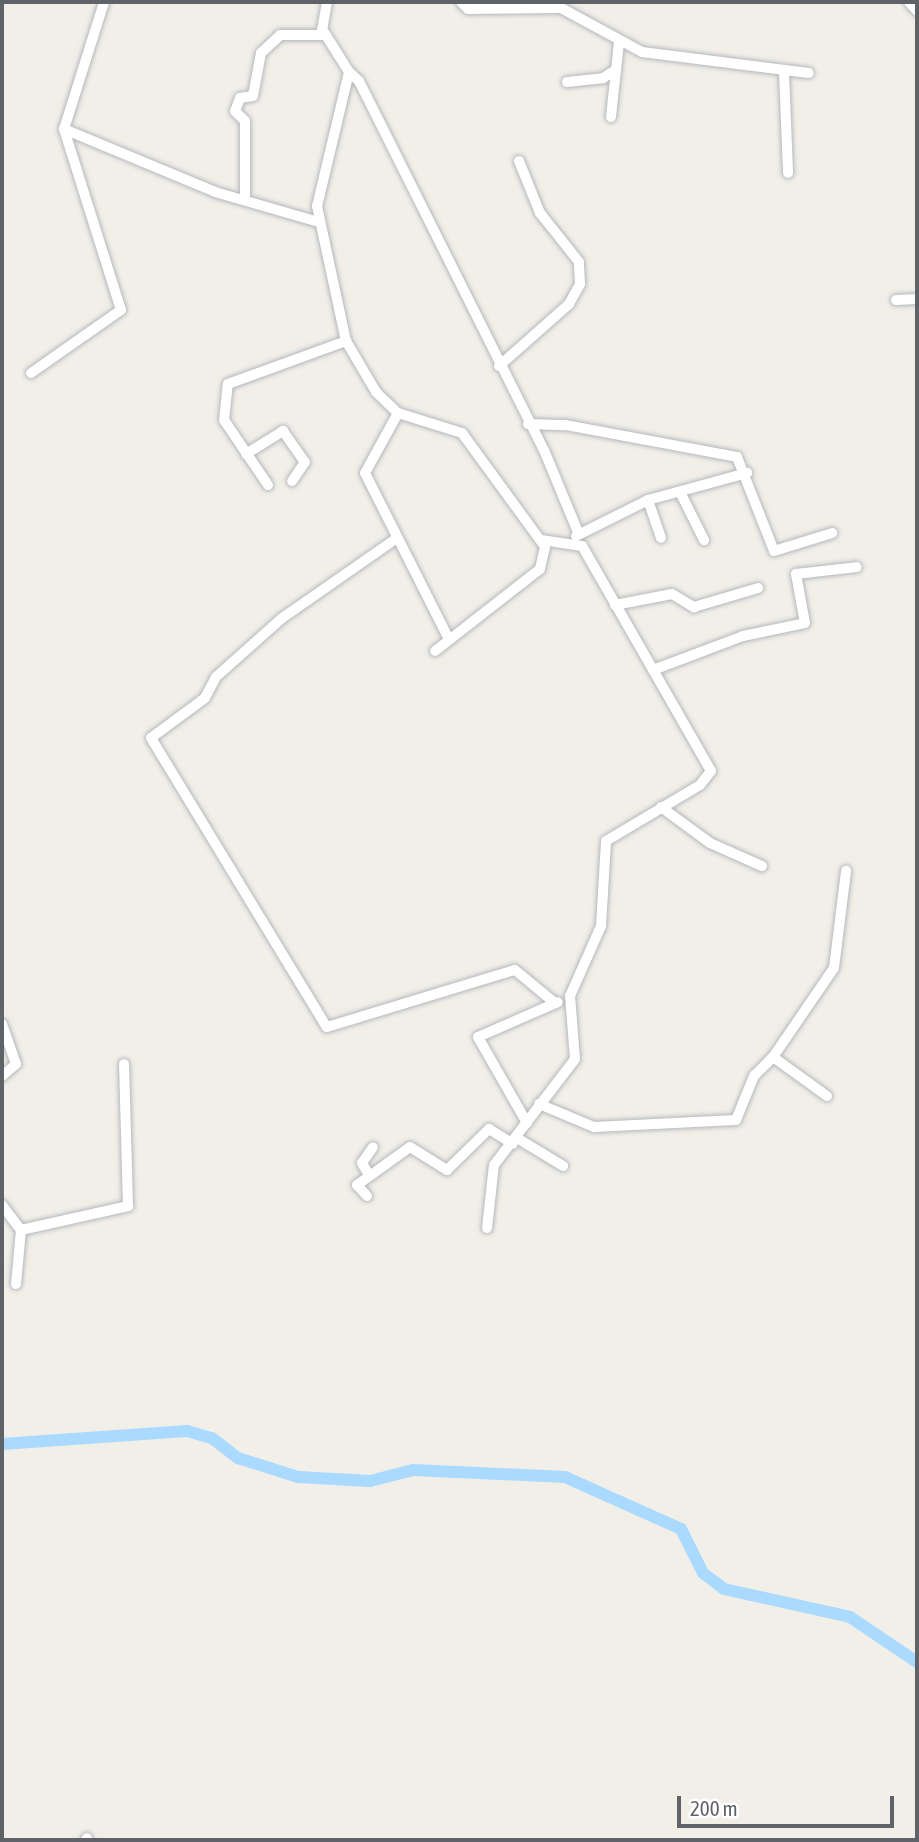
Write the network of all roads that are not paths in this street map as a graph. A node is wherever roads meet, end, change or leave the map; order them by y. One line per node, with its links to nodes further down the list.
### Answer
1 (104, 2): 14 (street)
2 (327, 2): 6 (street)
3 (461, 2): 7 (street)
4 (909, 2): 5 (street)
5 (917, 11)
6 (324, 35): 9 (street); 17 (street)
7 (620, 42): 8 (street); 10 (street)
8 (616, 70): 12 (street); 13 (street)
9 (349, 72): 18 (street); 22 (street)
10 (784, 72): 11 (street); 16 (street)
11 (809, 73)
12 (566, 82)
13 (611, 117)
14 (64, 129): 17 (street); 23 (street)
15 (519, 161): 22 (street)
16 (788, 173)
17 (245, 197): 18 (street)
18 (318, 222): 21 (street)
19 (917, 299): 20 (street)
20 (896, 300)
21 (346, 341): 24 (street); 26 (street)
22 (499, 366): 25 (street)
23 (31, 373)
24 (398, 412): 34 (street); 36 (street)
25 (527, 424): 27 (street); 33 (street)
26 (246, 454): 28 (street); 29 (street)
27 (747, 473): 30 (street); 32 (street)
28 (292, 481)
29 (268, 485)
30 (680, 492): 31 (street); 37 (street)
31 (648, 500): 33 (street); 35 (street)
32 (832, 533)
33 (575, 536): 36 (street); 40 (street)
34 (397, 538): 41 (street); 48 (street)
35 (661, 538)
36 (542, 540): 41 (street)
37 (704, 540)
38 (857, 567): 43 (street)
39 (758, 588): 40 (street)
40 (615, 605): 43 (street)
41 (448, 637): 42 (street)
42 (435, 651)
43 (653, 670): 44 (street)
44 (661, 807): 45 (street); 47 (street)
45 (762, 866)
46 (846, 871): 50 (street)
47 (570, 996): 48 (street); 54 (street)
48 (555, 1003): 55 (street)
49 (2, 1024): 52 (street)
50 (773, 1057): 53 (street); 54 (street)
51 (124, 1064): 63 (street)
52 (2, 1076)
53 (827, 1096)
54 (538, 1104): 55 (street)
55 (527, 1123): 56 (street)
56 (515, 1141): 58 (street); 59 (street); 62 (street)
57 (373, 1147): 59 (street)
58 (563, 1166)
59 (369, 1175): 60 (street)
60 (367, 1196)
61 (2, 1205): 63 (street)
62 (487, 1228)
63 (21, 1230): 64 (street)
64 (16, 1283)

